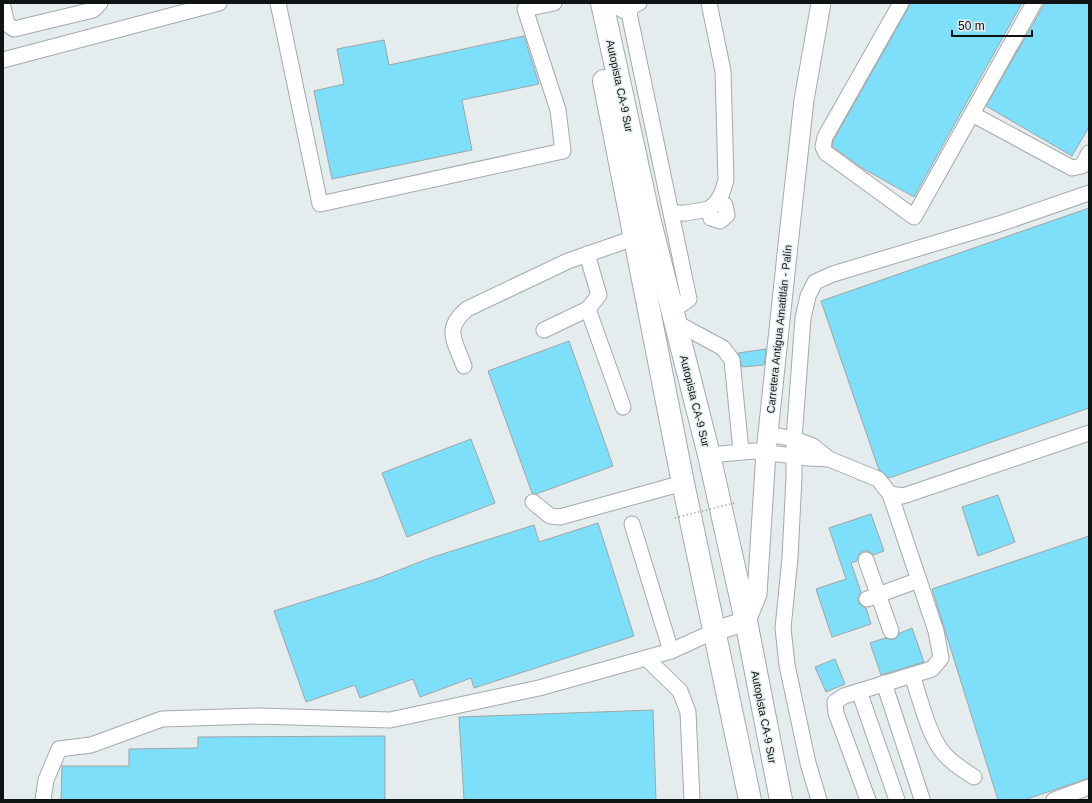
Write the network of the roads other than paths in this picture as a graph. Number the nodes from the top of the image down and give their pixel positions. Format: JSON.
{"nodes":[{"id":1,"x":100,"y":3,"type":"edge"},
{"id":2,"x":219,"y":3,"type":"edge"},
{"id":3,"x":278,"y":3,"type":"edge"},
{"id":4,"x":554,"y":3,"type":"edge"},
{"id":5,"x":588,"y":3,"type":"edge"},
{"id":6,"x":602,"y":3,"type":"edge"},
{"id":7,"x":610,"y":3,"type":"edge"},
{"id":8,"x":709,"y":3,"type":"edge"},
{"id":9,"x":821,"y":3,"type":"edge"},
{"id":10,"x":901,"y":3,"type":"edge"},
{"id":11,"x":1034,"y":3,"type":"edge"},
{"id":12,"x":3,"y":7,"type":"edge"},
{"id":13,"x":634,"y":8,"type":"edge"},
{"id":14,"x":3,"y":60,"type":"edge"},
{"id":15,"x":972,"y":114,"type":"junction"},
{"id":16,"x":1089,"y":153,"type":"edge"},
{"id":17,"x":1089,"y":192,"type":"edge"},
{"id":18,"x":716,"y":210,"type":"junction"},
{"id":19,"x":672,"y":213,"type":"junction"},
{"id":20,"x":676,"y":231,"type":"junction"},
{"id":21,"x":634,"y":238,"type":"junction"},
{"id":22,"x":587,"y":254,"type":"junction"},
{"id":23,"x":588,"y":309,"type":"junction"},
{"id":24,"x":674,"y":317,"type":"junction"},
{"id":25,"x":544,"y":330,"type":"dead end"},
{"id":26,"x":464,"y":366,"type":"dead end"},
{"id":27,"x":623,"y":407,"type":"dead end"},
{"id":28,"x":1089,"y":433,"type":"edge"},
{"id":29,"x":768,"y":434,"type":"junction"},
{"id":30,"x":794,"y":439,"type":"junction"},
{"id":31,"x":741,"y":451,"type":"junction"},
{"id":32,"x":766,"y":452,"type":"junction"},
{"id":33,"x":709,"y":455,"type":"junction"},
{"id":34,"x":793,"y":456,"type":"junction"},
{"id":35,"x":829,"y":459,"type":"junction"},
{"id":36,"x":683,"y":483,"type":"junction"},
{"id":37,"x":890,"y":494,"type":"junction"},
{"id":38,"x":533,"y":502,"type":"dead end"},
{"id":39,"x":632,"y":524,"type":"dead end"},
{"id":40,"x":866,"y":560,"type":"dead end"},
{"id":41,"x":919,"y":580,"type":"junction"},
{"id":42,"x":873,"y":597,"type":"junction"},
{"id":43,"x":746,"y":621,"type":"junction"},
{"id":44,"x":715,"y":631,"type":"junction"},
{"id":45,"x":891,"y":631,"type":"dead end"},
{"id":46,"x":671,"y":651,"type":"junction"},
{"id":47,"x":646,"y":659,"type":"junction"},
{"id":48,"x":912,"y":675,"type":"junction"},
{"id":49,"x":884,"y":683,"type":"junction"},
{"id":50,"x":859,"y":691,"type":"junction"},
{"id":51,"x":974,"y":777,"type":"dead end"},
{"id":52,"x":1089,"y":787,"type":"edge"},
{"id":53,"x":922,"y":799,"type":"edge"},
{"id":54,"x":43,"y":800,"type":"edge"},
{"id":55,"x":692,"y":800,"type":"edge"},
{"id":56,"x":750,"y":800,"type":"edge"},
{"id":57,"x":781,"y":800,"type":"edge"},
{"id":58,"x":819,"y":800,"type":"edge"},
{"id":59,"x":868,"y":800,"type":"edge"},
{"id":60,"x":896,"y":800,"type":"edge"},
{"id":61,"x":1054,"y":800,"type":"edge"}],
"edges":[{"from":1,"to":12,"type":"street"},
{"from":2,"to":14,"type":"street"},
{"from":3,"to":4,"type":"street"},
{"from":5,"to":21,"type":"highway","name":"Autopista CA-9 Sur"},
{"from":6,"to":24,"type":"highway","name":"Autopista CA-9 Sur"},
{"from":7,"to":13,"type":"street"},
{"from":8,"to":18,"type":"street"},
{"from":9,"to":29,"type":"main road","name":"Carretera Antigua Amatitlán - Palín"},
{"from":10,"to":15,"type":"street"},
{"from":11,"to":15,"type":"street"},
{"from":13,"to":19,"type":"street"},
{"from":15,"to":16,"type":"street"},
{"from":17,"to":30,"type":"street"},
{"from":18,"to":19,"type":"street"},
{"from":18,"to":20,"type":"street"},
{"from":19,"to":20,"type":"street"},
{"from":20,"to":24,"type":"street"},
{"from":21,"to":22,"type":"street"},
{"from":21,"to":36,"type":"highway","name":"Autopista CA-9 Sur"},
{"from":22,"to":23,"type":"street"},
{"from":22,"to":26,"type":"street"},
{"from":23,"to":25,"type":"street"},
{"from":23,"to":27,"type":"street"},
{"from":24,"to":31,"type":"street"},
{"from":24,"to":33,"type":"highway","name":"Autopista CA-9 Sur"},
{"from":28,"to":37,"type":"street"},
{"from":29,"to":30,"type":"street"},
{"from":29,"to":32,"type":"main road","name":"Carretera Antigua Amatitlán - Palín"},
{"from":30,"to":34,"type":"street"},
{"from":30,"to":35,"type":"street"},
{"from":31,"to":32,"type":"street"},
{"from":31,"to":33,"type":"street"},
{"from":32,"to":34,"type":"street"},
{"from":32,"to":43,"type":"main road","name":"Carretera Antigua Amatitlán - Palín"},
{"from":33,"to":43,"type":"highway","name":"Autopista CA-9 Sur"},
{"from":34,"to":35,"type":"street"},
{"from":34,"to":58,"type":"street"},
{"from":35,"to":37,"type":"street"},
{"from":36,"to":38,"type":"street"},
{"from":36,"to":44,"type":"highway","name":"Autopista CA-9 Sur"},
{"from":37,"to":41,"type":"street"},
{"from":39,"to":46,"type":"street"},
{"from":40,"to":42,"type":"street"},
{"from":41,"to":42,"type":"street"},
{"from":41,"to":48,"type":"street"},
{"from":42,"to":45,"type":"street"},
{"from":43,"to":44,"type":"main road"},
{"from":43,"to":57,"type":"highway","name":"Autopista CA-9 Sur"},
{"from":44,"to":46,"type":"street"},
{"from":44,"to":56,"type":"highway","name":"Autopista CA-9 Sur"},
{"from":46,"to":47,"type":"street"},
{"from":47,"to":54,"type":"street"},
{"from":47,"to":55,"type":"street"},
{"from":48,"to":49,"type":"street"},
{"from":48,"to":51,"type":"street"},
{"from":49,"to":50,"type":"street"},
{"from":49,"to":53,"type":"street"},
{"from":50,"to":59,"type":"street"},
{"from":50,"to":60,"type":"street"},
{"from":52,"to":61,"type":"street"}]}
